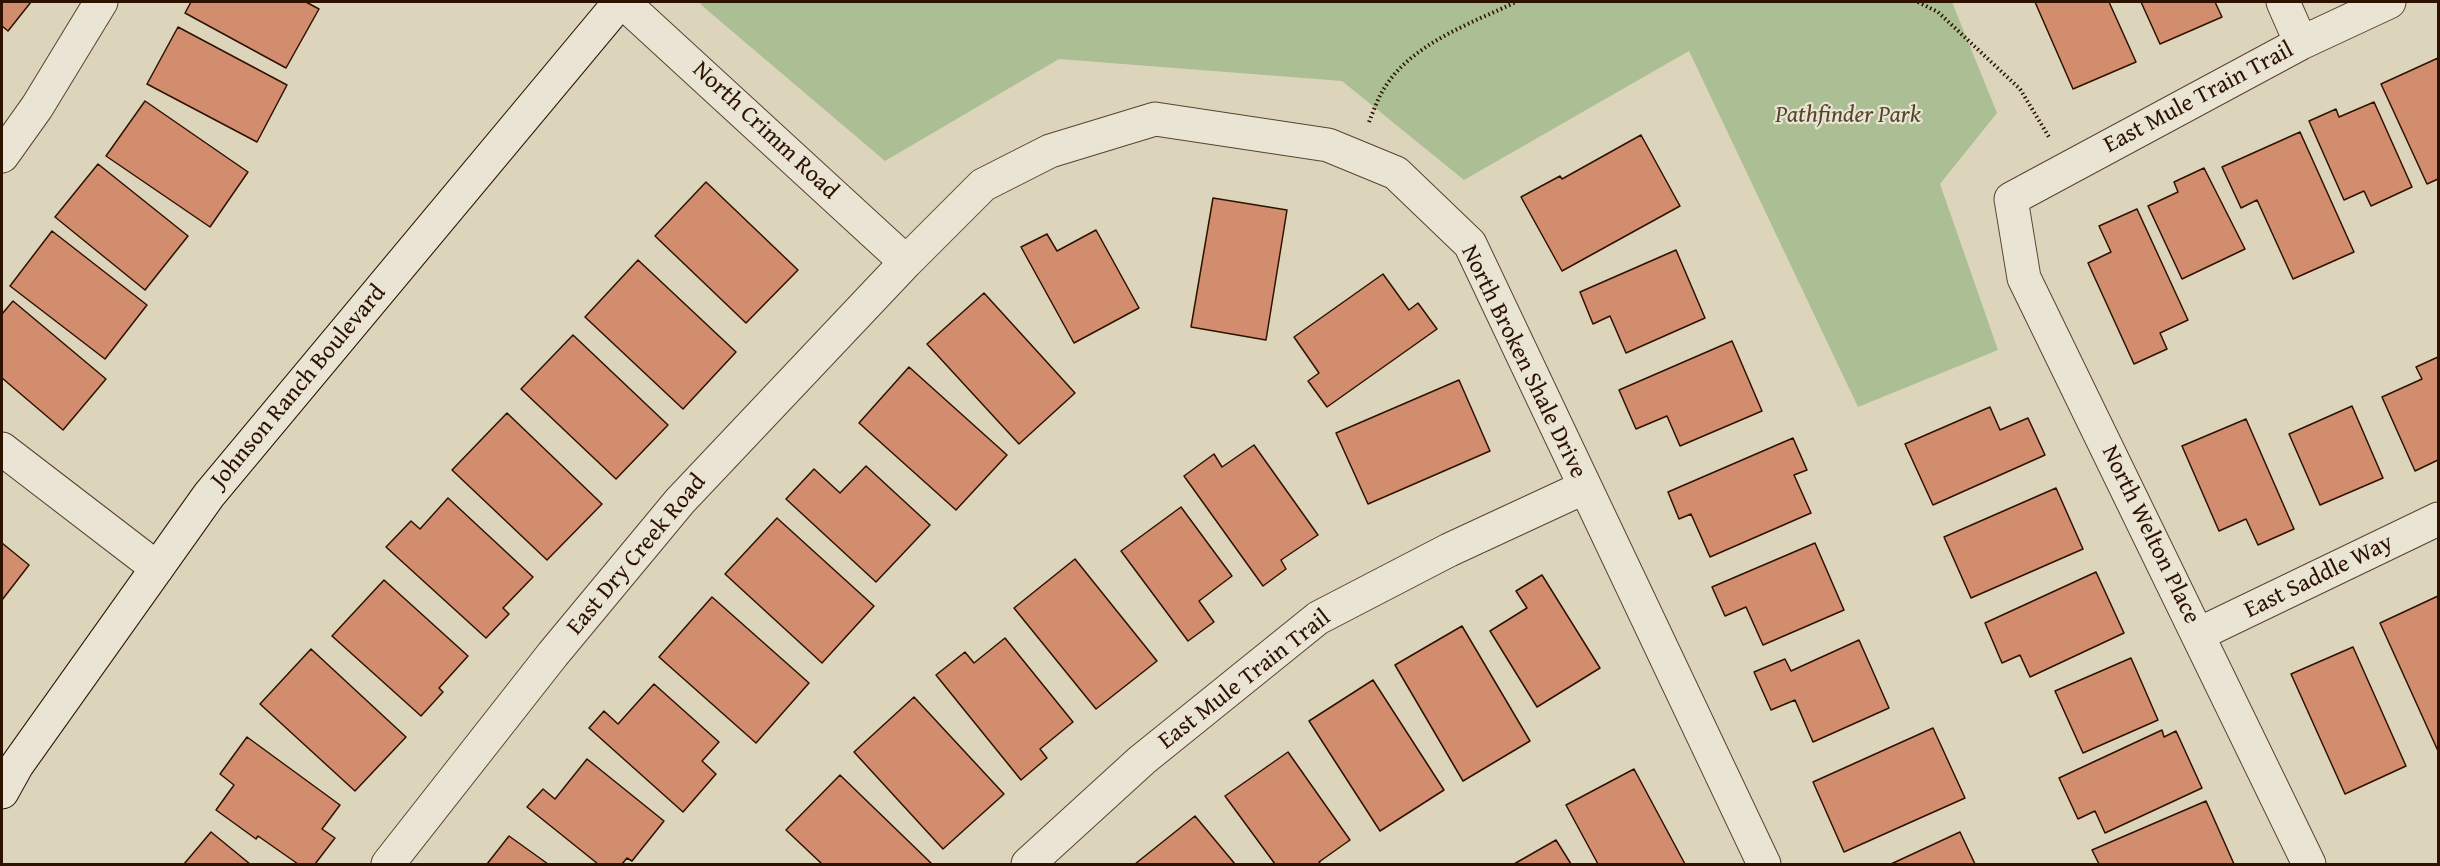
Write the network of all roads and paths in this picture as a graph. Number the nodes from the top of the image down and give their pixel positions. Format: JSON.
{"nodes":[{"id":1,"x":101,"y":2,"type":"edge"},
{"id":2,"x":622,"y":2,"type":"edge"},
{"id":3,"x":1516,"y":2,"type":"edge"},
{"id":4,"x":1918,"y":2,"type":"edge"},
{"id":5,"x":2283,"y":2,"type":"edge"},
{"id":6,"x":2389,"y":2,"type":"edge"},
{"id":7,"x":2301,"y":43,"type":"junction"},
{"id":8,"x":2,"y":156,"type":"edge"},
{"id":9,"x":1357,"y":157,"type":"junction"},
{"id":10,"x":2064,"y":170,"type":"junction"},
{"id":11,"x":2010,"y":199,"type":"joint"},
{"id":12,"x":906,"y":262,"type":"junction"},
{"id":13,"x":2,"y":448,"type":"edge"},
{"id":14,"x":1585,"y":487,"type":"junction"},
{"id":15,"x":2439,"y":519,"type":"edge"},
{"id":16,"x":157,"y":568,"type":"junction"},
{"id":17,"x":2199,"y":634,"type":"junction"},
{"id":18,"x":2,"y":792,"type":"edge"},
{"id":19,"x":388,"y":864,"type":"edge"},
{"id":20,"x":1028,"y":864,"type":"edge"},
{"id":21,"x":1764,"y":864,"type":"edge"},
{"id":22,"x":2309,"y":864,"type":"edge"}],
"edges":[{"from":1,"to":8,"type":"street"},
{"from":2,"to":12,"type":"street","name":"North Crimm Road"},
{"from":2,"to":16,"type":"street","name":"Johnson Ranch Boulevard"},
{"from":3,"to":9,"type":"path"},
{"from":4,"to":10,"type":"path"},
{"from":5,"to":7,"type":"street"},
{"from":6,"to":7,"type":"street","name":"East Mule Train Trail"},
{"from":7,"to":10,"type":"street","name":"East Mule Train Trail"},
{"from":9,"to":12,"type":"street","name":"North Broken Shale Drive"},
{"from":9,"to":14,"type":"street","name":"North Broken Shale Drive"},
{"from":10,"to":11,"type":"street","name":"East Mule Train Trail"},
{"from":11,"to":17,"type":"street","name":"North Welton Place"},
{"from":12,"to":19,"type":"street","name":"East Dry Creek Road"},
{"from":13,"to":16,"type":"street"},
{"from":14,"to":20,"type":"street","name":"East Mule Train Trail"},
{"from":14,"to":21,"type":"street","name":"North Broken Shale Drive"},
{"from":15,"to":17,"type":"street","name":"East Saddle Way"},
{"from":16,"to":18,"type":"street","name":"Johnson Ranch Boulevard"},
{"from":17,"to":22,"type":"street","name":"North Welton Place"}]}
